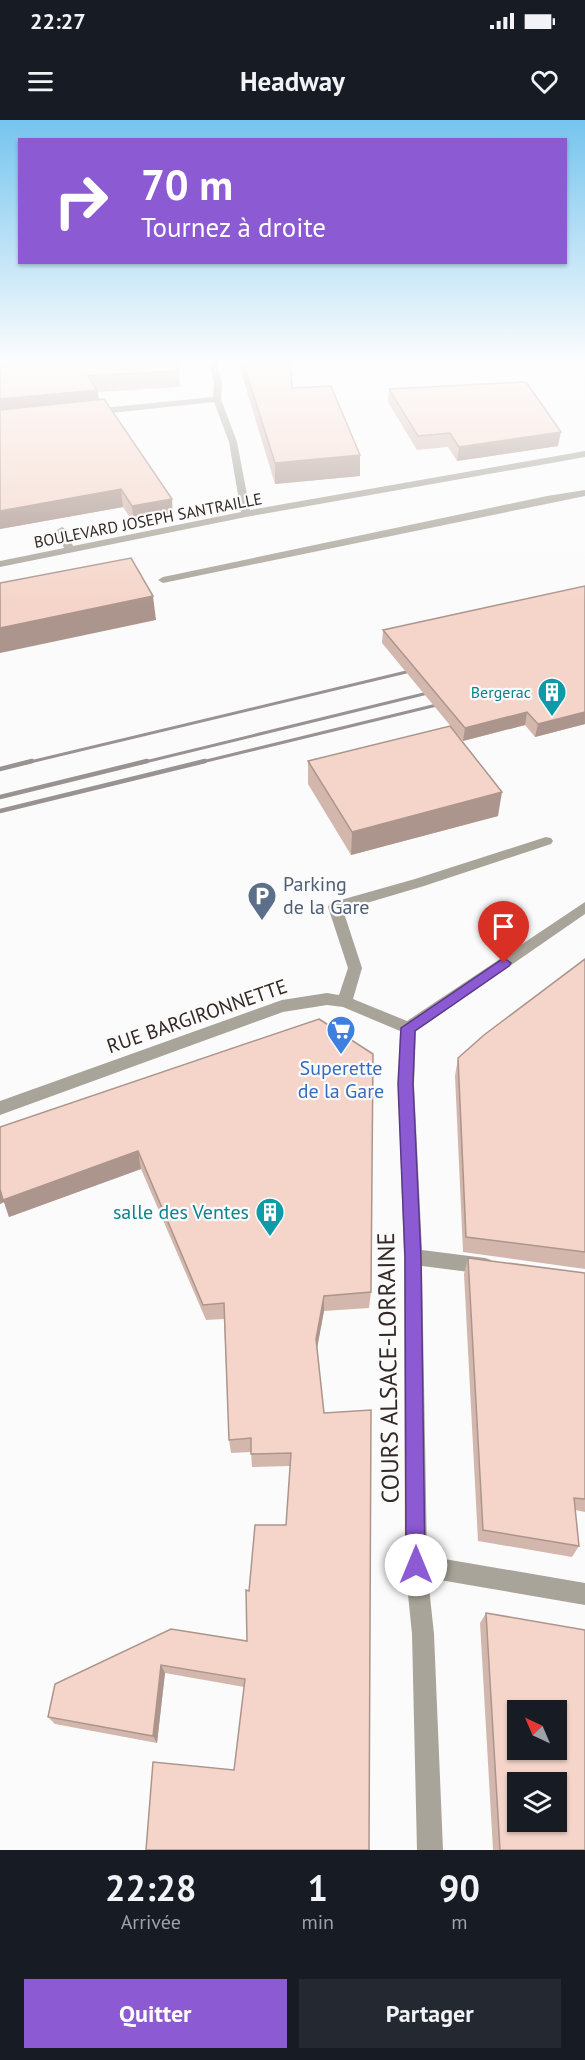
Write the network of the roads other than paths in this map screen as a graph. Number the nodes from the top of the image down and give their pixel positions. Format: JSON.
{"nodes":[{"id":1,"x":233,"y":443,"type":"edge"},
{"id":2,"x":585,"y":454,"type":"edge"},
{"id":3,"x":585,"y":493,"type":"edge"},
{"id":4,"x":246,"y":514,"type":"junction"},
{"id":5,"x":62,"y":530,"type":"dead end"},
{"id":6,"x":70,"y":551,"type":"junction"},
{"id":7,"x":0,"y":564,"type":"edge"},
{"id":8,"x":163,"y":580,"type":"dead end"},
{"id":9,"x":546,"y":841,"type":"dead end"},
{"id":10,"x":585,"y":907,"type":"edge"},
{"id":11,"x":345,"y":1002,"type":"junction"},
{"id":12,"x":408,"y":1028,"type":"junction"},
{"id":13,"x":0,"y":1108,"type":"edge"},
{"id":14,"x":413,"y":1257,"type":"junction"},
{"id":15,"x":505,"y":1268,"type":"edge"},
{"id":16,"x":416,"y":1565,"type":"junction"},
{"id":17,"x":585,"y":1594,"type":"edge"},
{"id":18,"x":430,"y":1850,"type":"edge"}],
"edges":[{"from":1,"to":4,"type":"street"},
{"from":2,"to":4,"type":"street","name":"BOULEVARD JOSEPH SANTRAILLE"},
{"from":3,"to":8,"type":"street"},
{"from":4,"to":6,"type":"street","name":"BOULEVARD JOSEPH SANTRAILLE"},
{"from":5,"to":6,"type":"street"},
{"from":6,"to":7,"type":"street","name":"BOULEVARD JOSEPH SANTRAILLE"},
{"from":9,"to":11,"type":"street"},
{"from":10,"to":12,"type":"street"},
{"from":11,"to":12,"type":"street","name":"RUE BARGIRONNETTE"},
{"from":11,"to":13,"type":"street","name":"RUE BARGIRONNETTE"},
{"from":12,"to":14,"type":"street","name":"COURS ALSACE-LORRAINE"},
{"from":14,"to":15,"type":"street"},
{"from":14,"to":16,"type":"street","name":"COURS ALSACE-LORRAINE"},
{"from":16,"to":17,"type":"street"},
{"from":16,"to":18,"type":"street","name":"COURS ALSACE-LORRAINE"}]}
